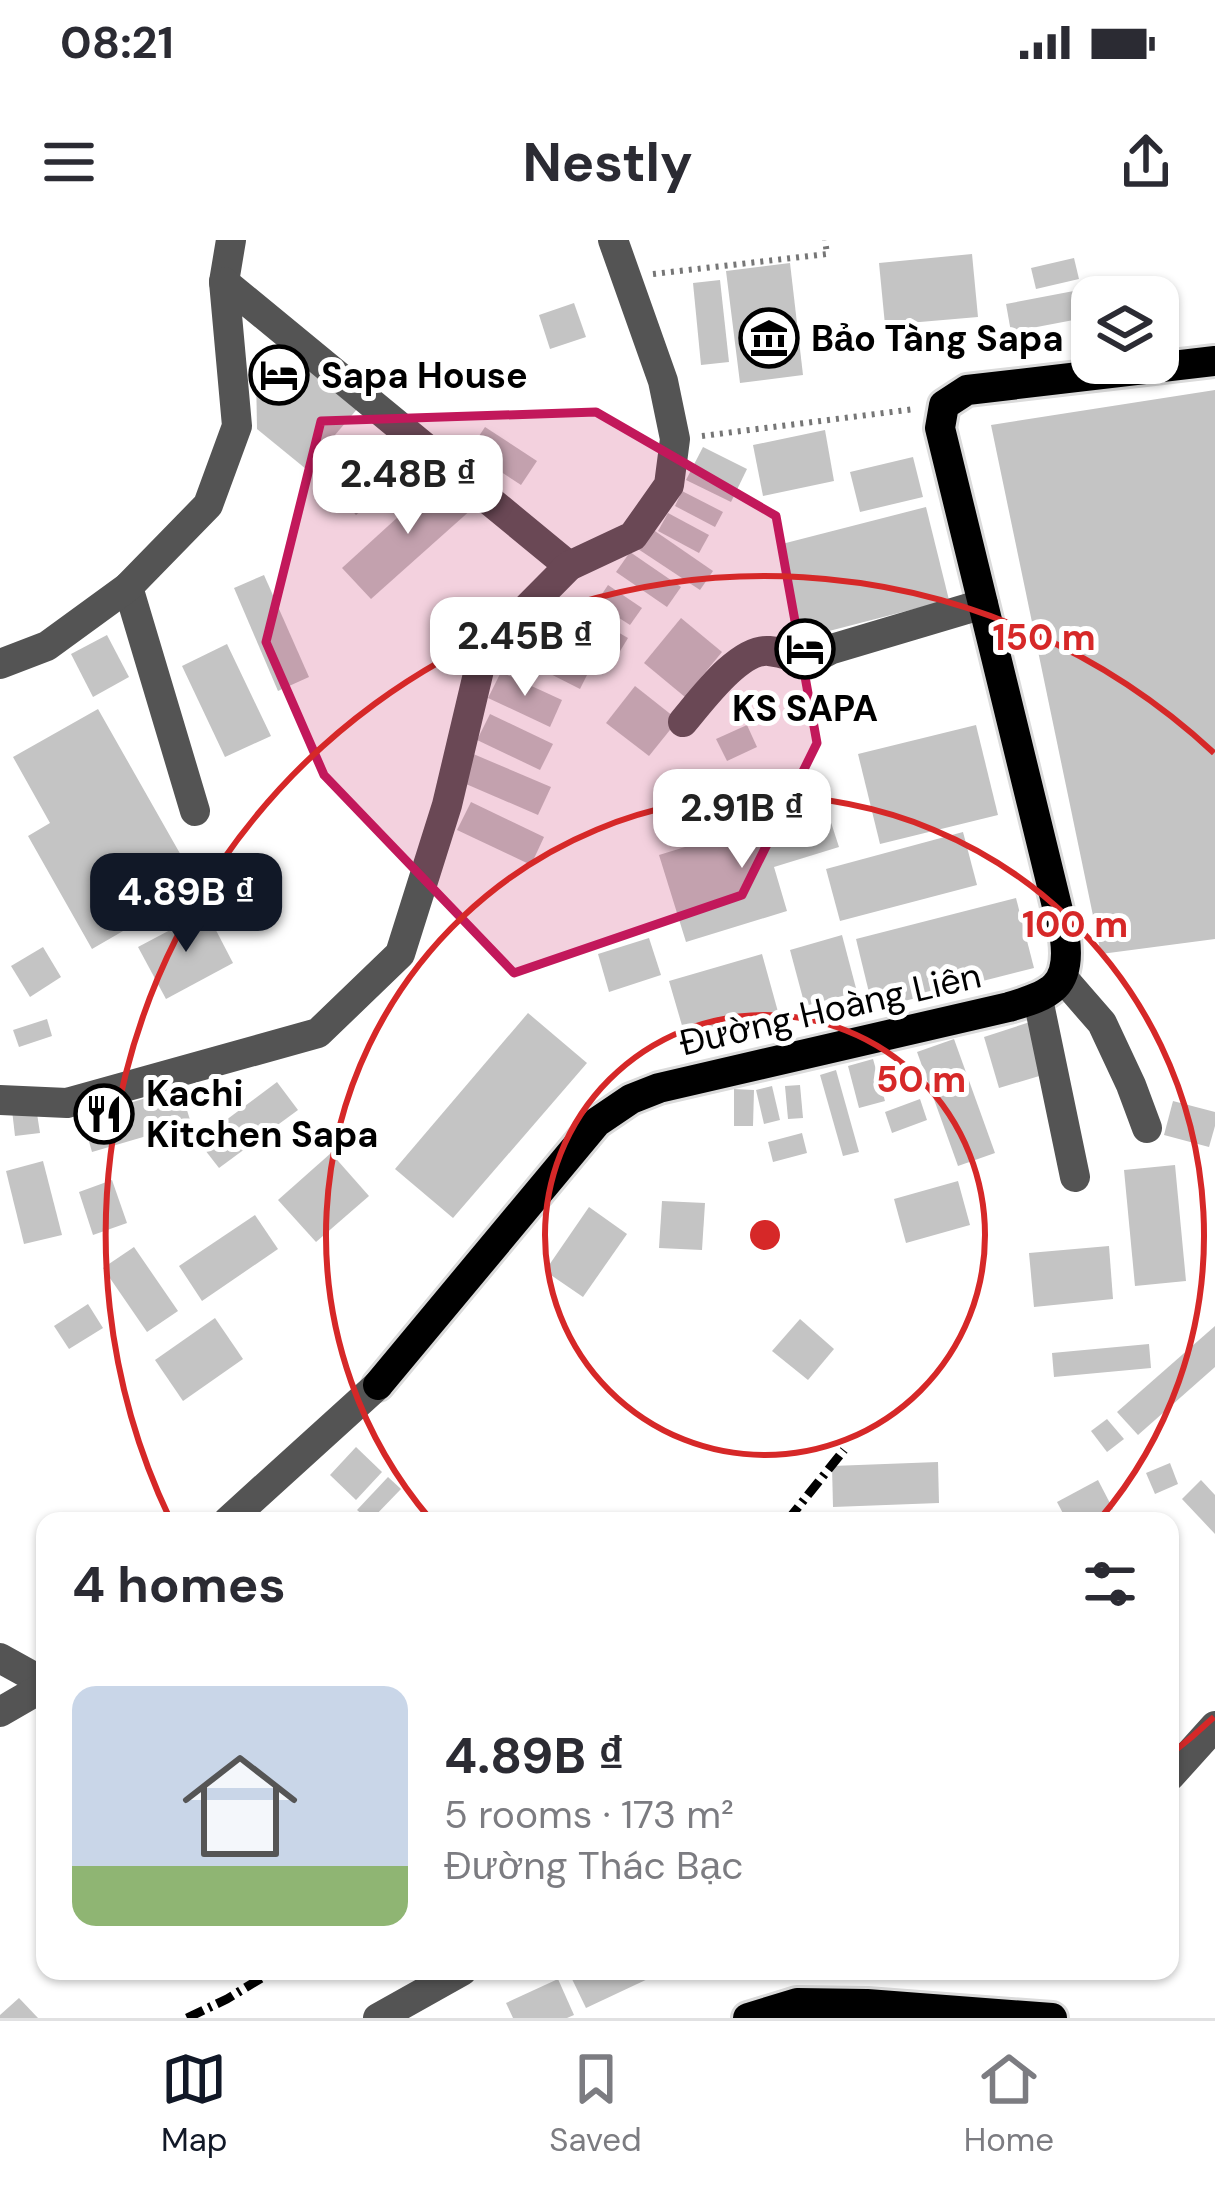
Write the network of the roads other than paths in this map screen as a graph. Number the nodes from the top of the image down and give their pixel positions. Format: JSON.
{"nodes":[{"id":1,"x":613,"y":240,"type":"edge"},
{"id":2,"x":220,"y":241,"type":"edge"},
{"id":3,"x":224,"y":282,"type":"junction"},
{"id":4,"x":1215,"y":361,"type":"edge"},
{"id":5,"x":569,"y":566,"type":"junction"},
{"id":6,"x":128,"y":587,"type":"junction"},
{"id":7,"x":983,"y":604,"type":"junction"},
{"id":8,"x":0,"y":664,"type":"edge"},
{"id":9,"x":682,"y":722,"type":"dead end"},
{"id":10,"x":195,"y":811,"type":"dead end"},
{"id":11,"x":1062,"y":977,"type":"junction"},
{"id":12,"x":1038,"y":999,"type":"junction"},
{"id":13,"x":0,"y":1100,"type":"edge"},
{"id":14,"x":1147,"y":1128,"type":"dead end"},
{"id":15,"x":1075,"y":1177,"type":"dead end"},
{"id":16,"x":378,"y":1385,"type":"joint"},
{"id":17,"x":238,"y":1512,"type":"edge"},
{"id":18,"x":0,"y":1658,"type":"edge"},
{"id":19,"x":36,"y":1679,"type":"edge"},
{"id":20,"x":36,"y":1690,"type":"edge"},
{"id":21,"x":0,"y":1712,"type":"edge"},
{"id":22,"x":1215,"y":1726,"type":"edge"},
{"id":23,"x":1179,"y":1766,"type":"edge"},
{"id":24,"x":447,"y":1980,"type":"edge"},
{"id":25,"x":378,"y":2018,"type":"edge"},
{"id":26,"x":748,"y":2018,"type":"edge"},
{"id":27,"x":1052,"y":2018,"type":"edge"}],
"edges":[{"from":1,"to":5,"type":"street"},
{"from":2,"to":3,"type":"street"},
{"from":3,"to":5,"type":"street"},
{"from":3,"to":6,"type":"street"},
{"from":4,"to":7,"type":"main road"},
{"from":5,"to":13,"type":"street"},
{"from":6,"to":8,"type":"street"},
{"from":6,"to":10,"type":"street"},
{"from":7,"to":9,"type":"street"},
{"from":7,"to":11,"type":"main road"},
{"from":11,"to":12,"type":"main road","name":"Đường Hoàng Liên"},
{"from":11,"to":14,"type":"street"},
{"from":12,"to":15,"type":"street"},
{"from":12,"to":16,"type":"main road","name":"Đường Hoàng Liên"},
{"from":16,"to":17,"type":"street"},
{"from":18,"to":19,"type":"street"},
{"from":20,"to":21,"type":"street"},
{"from":22,"to":23,"type":"street"},
{"from":24,"to":25,"type":"street"},
{"from":26,"to":27,"type":"main road"}]}
